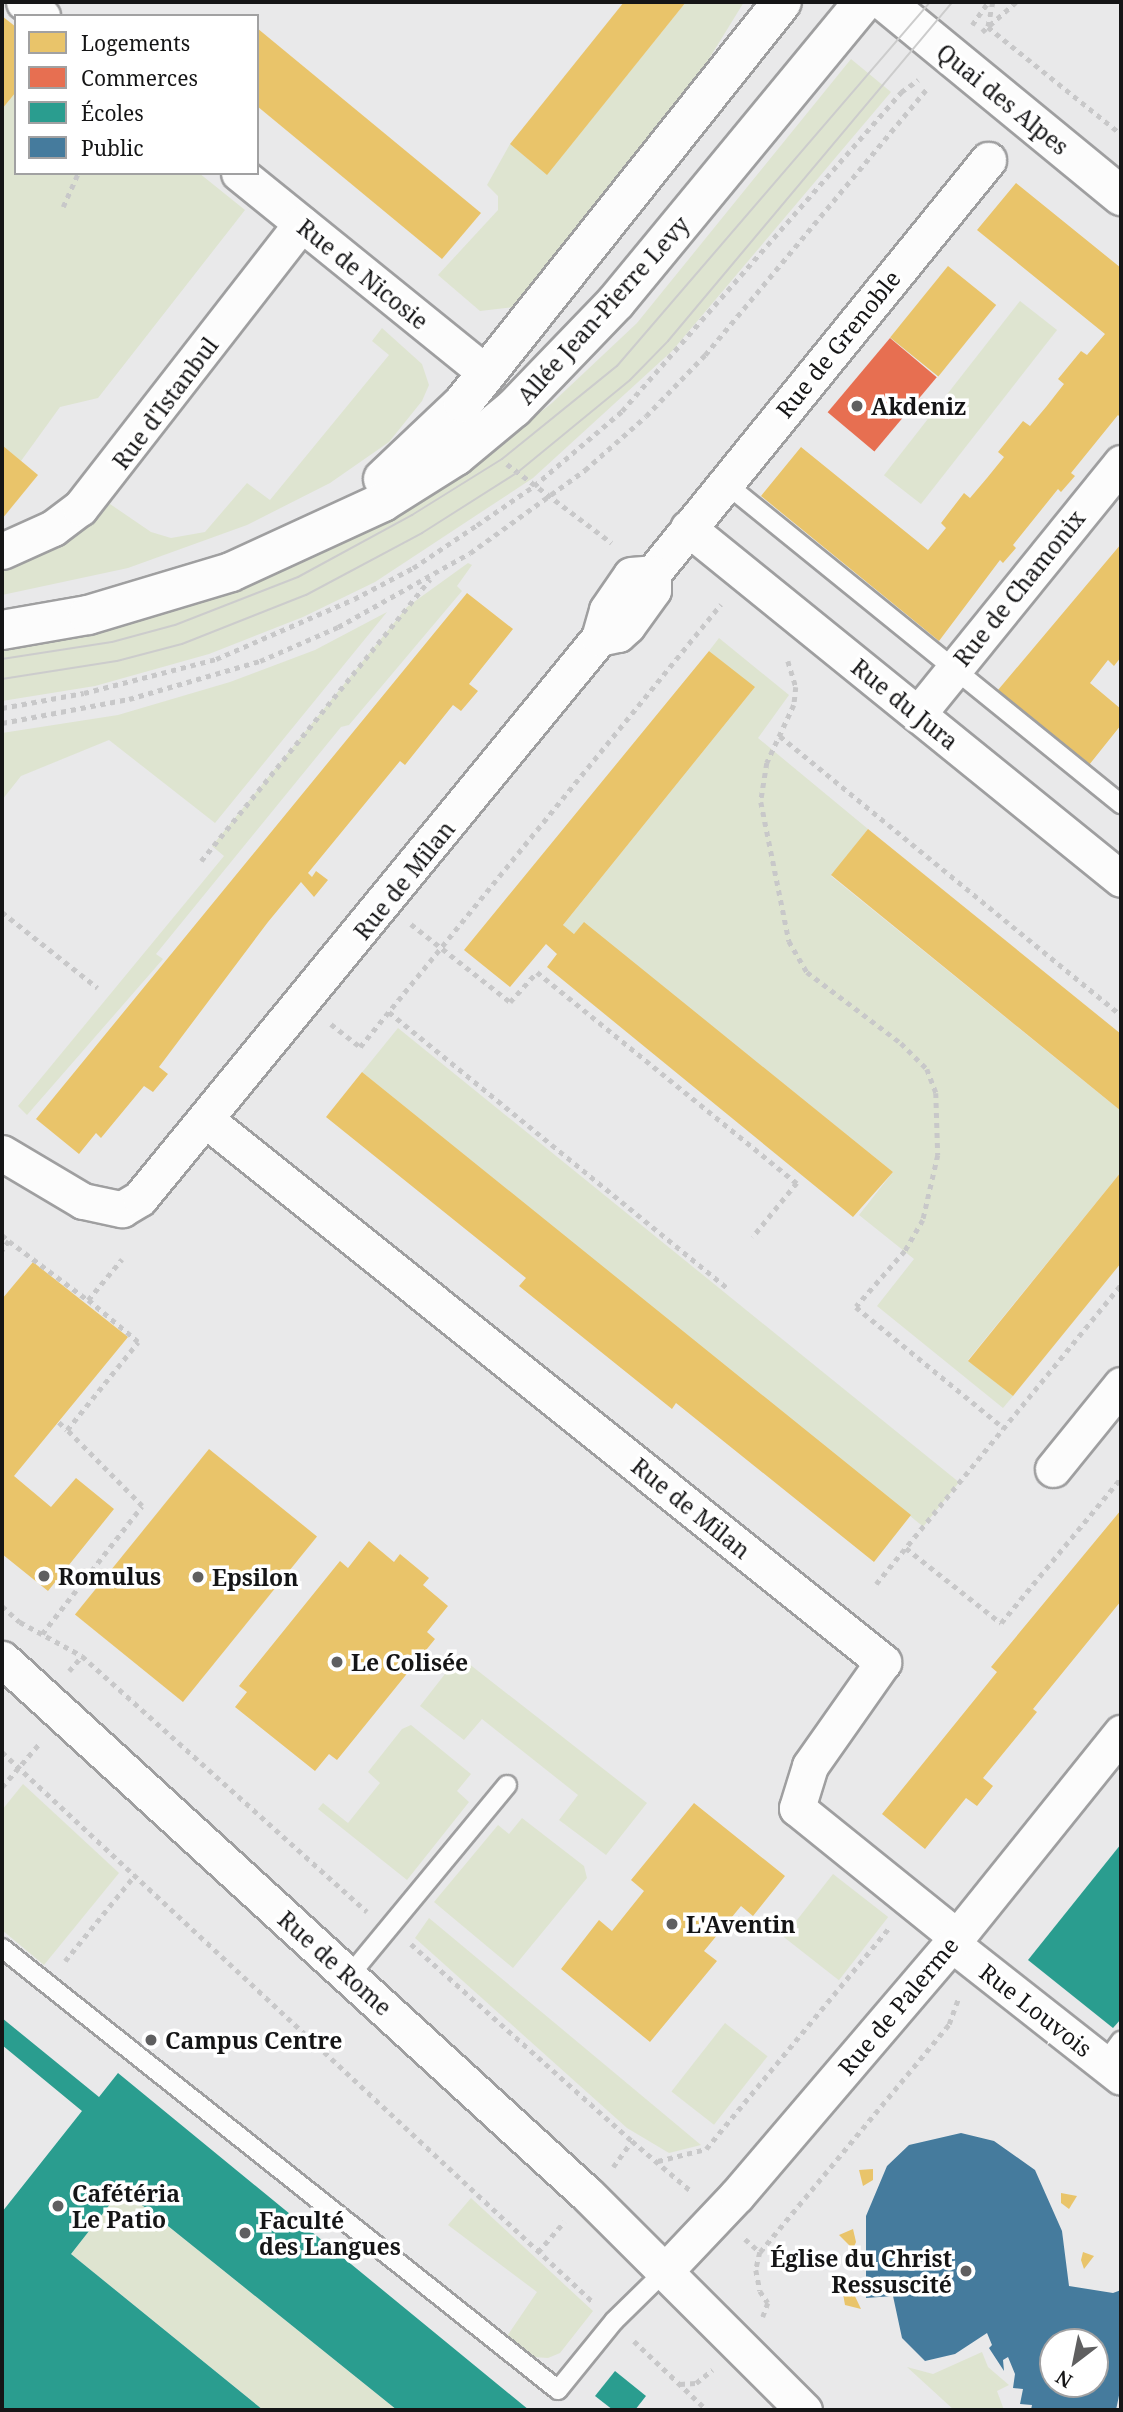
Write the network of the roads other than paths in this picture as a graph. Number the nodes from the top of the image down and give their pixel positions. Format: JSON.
{"nodes":[{"id":1,"x":24,"y":2,"type":"edge"},
{"id":2,"x":782,"y":2,"type":"edge"},
{"id":3,"x":863,"y":2,"type":"edge"},
{"id":4,"x":885,"y":2,"type":"edge"},
{"id":5,"x":39,"y":14,"type":"edge"},
{"id":6,"x":988,"y":160,"type":"dead end"},
{"id":7,"x":241,"y":175,"type":"edge"},
{"id":8,"x":1121,"y":196,"type":"edge"},
{"id":9,"x":302,"y":224,"type":"junction"},
{"id":10,"x":487,"y":374,"type":"junction"},
{"id":11,"x":1121,"y":463,"type":"edge"},
{"id":12,"x":725,"y":483,"type":"junction"},
{"id":13,"x":688,"y":528,"type":"junction"},
{"id":14,"x":285,"y":549,"type":"junction"},
{"id":15,"x":2,"y":551,"type":"edge"},
{"id":16,"x":2,"y":630,"type":"edge"},
{"id":17,"x":954,"y":668,"type":"junction"},
{"id":18,"x":918,"y":714,"type":"junction"},
{"id":19,"x":1118,"y":794,"type":"edge"},
{"id":20,"x":1121,"y":879,"type":"edge"},
{"id":21,"x":205,"y":1119,"type":"junction"},
{"id":22,"x":2,"y":1153,"type":"edge"},
{"id":23,"x":1121,"y":1385,"type":"edge"},
{"id":24,"x":1053,"y":1469,"type":"dead end"},
{"id":25,"x":2,"y":1659,"type":"edge"},
{"id":26,"x":1121,"y":1733,"type":"edge"},
{"id":27,"x":507,"y":1785,"type":"dead end"},
{"id":28,"x":954,"y":1940,"type":"junction"},
{"id":29,"x":2,"y":1948,"type":"edge"},
{"id":30,"x":349,"y":1976,"type":"junction"},
{"id":31,"x":1116,"y":2061,"type":"edge"},
{"id":32,"x":666,"y":2270,"type":"junction"},
{"id":33,"x":804,"y":2410,"type":"edge"}],
"edges":[{"from":1,"to":5,"type":"street"},
{"from":2,"to":10,"type":"street","name":"Allée Jean-Pierre Levy"},
{"from":3,"to":14,"type":"street","name":"Allée Jean-Pierre Levy"},
{"from":4,"to":8,"type":"street","name":"Quai des Alpes"},
{"from":6,"to":12,"type":"street","name":"Rue de Grenoble"},
{"from":7,"to":9,"type":"street","name":"Rue de Nicosie"},
{"from":9,"to":10,"type":"street","name":"Rue de Nicosie"},
{"from":9,"to":15,"type":"street","name":"Rue d'Istanbul"},
{"from":10,"to":14,"type":"street","name":"Allée Jean-Pierre Levy"},
{"from":11,"to":17,"type":"street","name":"Rue de Chamonix"},
{"from":12,"to":13,"type":"street","name":"Rue de Grenoble"},
{"from":12,"to":17,"type":"lane"},
{"from":13,"to":18,"type":"street","name":"Rue du Jura"},
{"from":13,"to":21,"type":"street","name":"Rue de Milan"},
{"from":14,"to":16,"type":"street","name":"Allée Jean-Pierre Levy"},
{"from":17,"to":18,"type":"street","name":"Rue de Chamonix"},
{"from":17,"to":19,"type":"lane"},
{"from":18,"to":20,"type":"street","name":"Rue du Jura"},
{"from":21,"to":22,"type":"street","name":"Rue de Milan"},
{"from":21,"to":28,"type":"street","name":"Rue de Milan"},
{"from":23,"to":24,"type":"street"},
{"from":25,"to":30,"type":"street","name":"Rue de Rome"},
{"from":26,"to":28,"type":"street","name":"Rue de Palerme"},
{"from":27,"to":30,"type":"lane"},
{"from":28,"to":31,"type":"street","name":"Rue Louvois"},
{"from":28,"to":32,"type":"street","name":"Rue de Palerme"},
{"from":29,"to":32,"type":"lane"},
{"from":30,"to":32,"type":"street","name":"Rue de Rome"},
{"from":32,"to":33,"type":"street","name":"Rue de Rome"}]}
